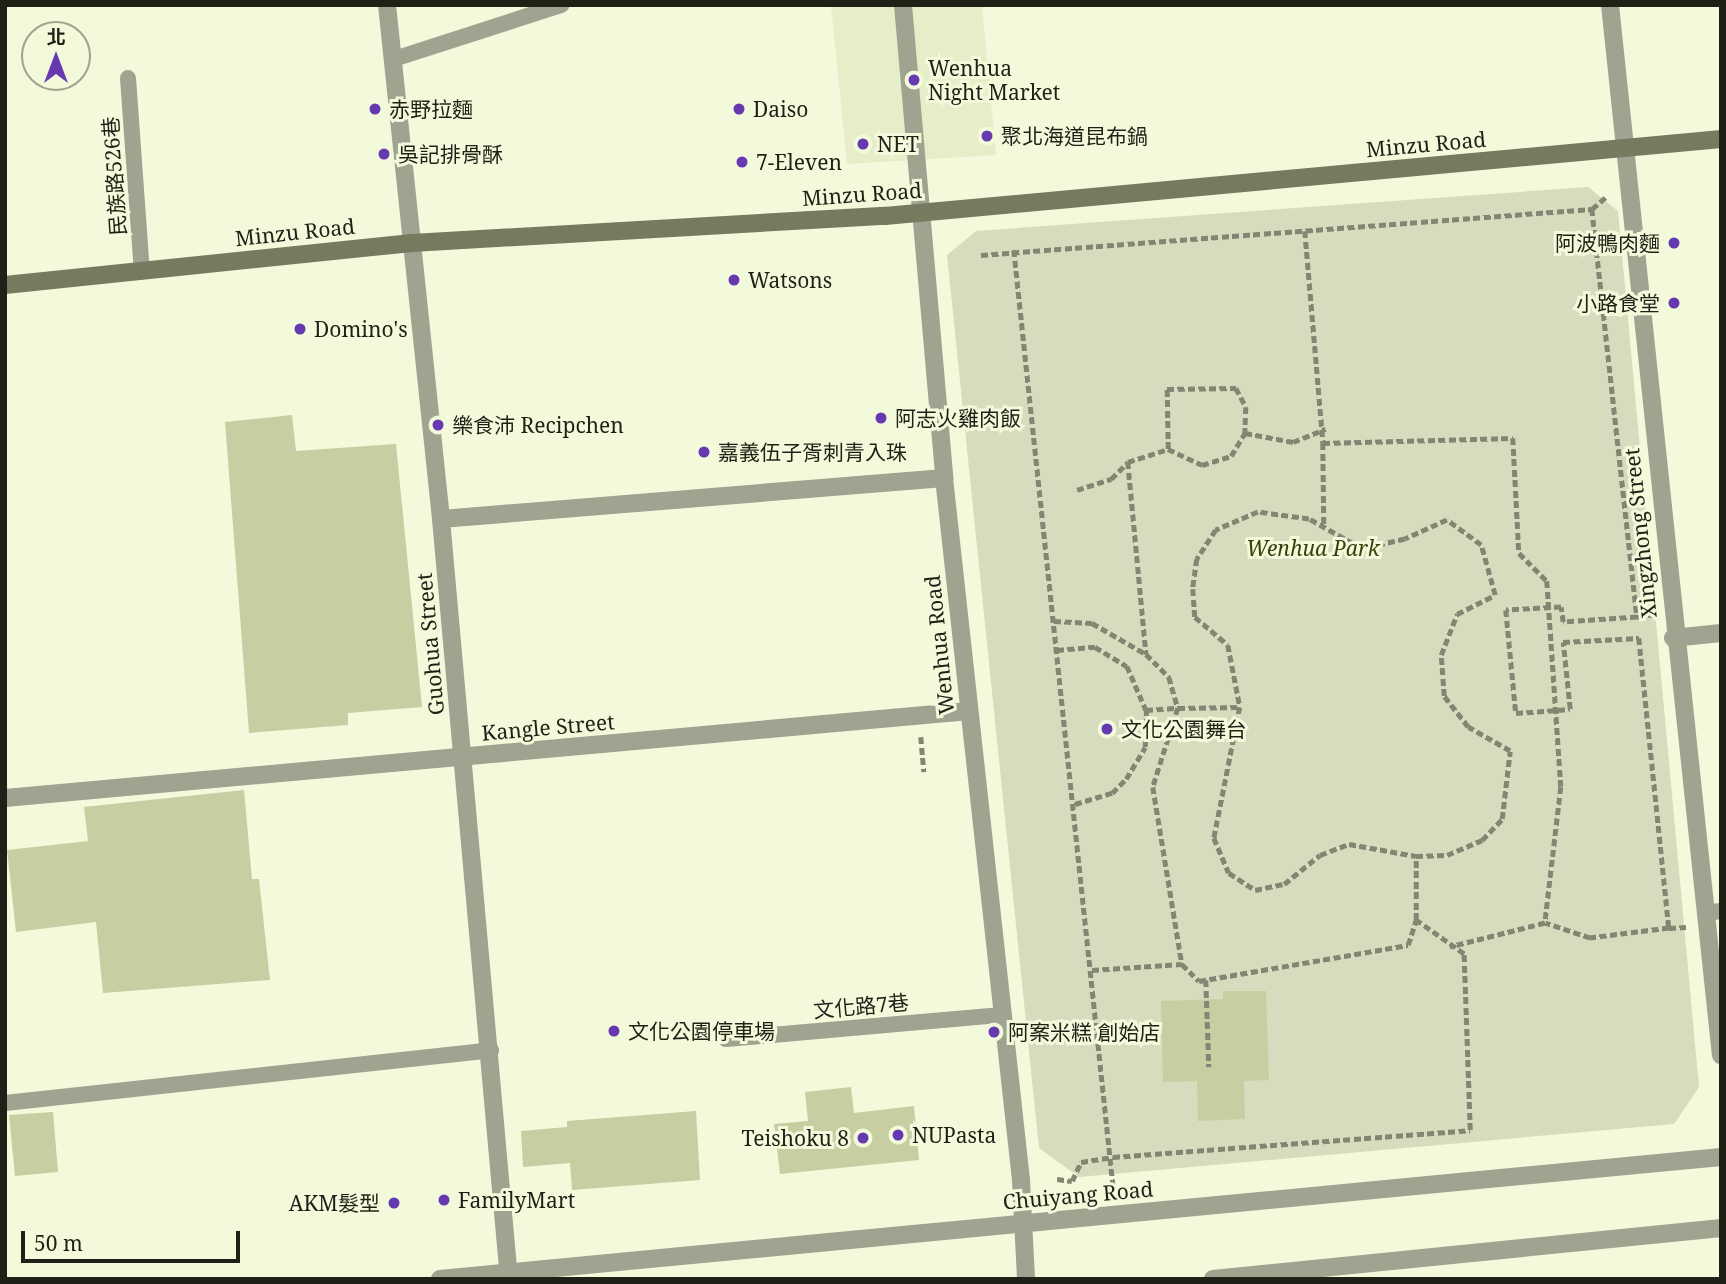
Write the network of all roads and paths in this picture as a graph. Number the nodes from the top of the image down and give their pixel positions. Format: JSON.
{"nodes":[{"id":1,"x":387,"y":5,"type":"edge"},
{"id":2,"x":561,"y":5,"type":"edge"},
{"id":3,"x":903,"y":5,"type":"edge"},
{"id":4,"x":1610,"y":5,"type":"edge"},
{"id":5,"x":394,"y":59,"type":"junction"},
{"id":6,"x":128,"y":78,"type":"dead end"},
{"id":7,"x":1721,"y":139,"type":"edge"},
{"id":8,"x":1624,"y":149,"type":"junction"},
{"id":9,"x":1606,"y":197,"type":"dead end"},
{"id":10,"x":1592,"y":209,"type":"junction"},
{"id":11,"x":925,"y":212,"type":"junction"},
{"id":12,"x":1305,"y":231,"type":"junction"},
{"id":13,"x":412,"y":243,"type":"junction"},
{"id":14,"x":1014,"y":250,"type":"junction"},
{"id":15,"x":981,"y":255,"type":"dead end"},
{"id":16,"x":142,"y":271,"type":"junction"},
{"id":17,"x":5,"y":285,"type":"edge"},
{"id":18,"x":1325,"y":429,"type":"junction"},
{"id":19,"x":1244,"y":433,"type":"junction"},
{"id":20,"x":1324,"y":443,"type":"junction"},
{"id":21,"x":1168,"y":449,"type":"junction"},
{"id":22,"x":1128,"y":461,"type":"junction"},
{"id":23,"x":944,"y":478,"type":"junction"},
{"id":24,"x":1077,"y":490,"type":"dead end"},
{"id":25,"x":441,"y":519,"type":"junction"},
{"id":26,"x":1324,"y":526,"type":"junction"},
{"id":27,"x":1549,"y":608,"type":"junction"},
{"id":28,"x":1054,"y":621,"type":"junction"},
{"id":29,"x":1721,"y":633,"type":"edge"},
{"id":30,"x":1673,"y":638,"type":"junction"},
{"id":31,"x":1058,"y":650,"type":"junction"},
{"id":32,"x":1146,"y":654,"type":"junction"},
{"id":33,"x":1240,"y":706,"type":"junction"},
{"id":34,"x":1178,"y":708,"type":"junction"},
{"id":35,"x":1556,"y":709,"type":"junction"},
{"id":36,"x":1146,"y":710,"type":"junction"},
{"id":37,"x":969,"y":711,"type":"junction"},
{"id":38,"x":919,"y":715,"type":"junction"},
{"id":39,"x":463,"y":757,"type":"junction"},
{"id":40,"x":924,"y":772,"type":"dead end"},
{"id":41,"x":5,"y":799,"type":"edge"},
{"id":42,"x":1074,"y":804,"type":"junction"},
{"id":43,"x":1416,"y":856,"type":"junction"},
{"id":44,"x":1713,"y":912,"type":"edge"},
{"id":45,"x":1416,"y":919,"type":"junction"},
{"id":46,"x":1545,"y":923,"type":"junction"},
{"id":47,"x":1450,"y":947,"type":"junction"},
{"id":48,"x":1182,"y":964,"type":"junction"},
{"id":49,"x":1093,"y":970,"type":"junction"},
{"id":50,"x":1206,"y":980,"type":"junction"},
{"id":51,"x":999,"y":1015,"type":"junction"},
{"id":52,"x":726,"y":1039,"type":"dead end"},
{"id":53,"x":491,"y":1050,"type":"junction"},
{"id":54,"x":1721,"y":1055,"type":"edge"},
{"id":55,"x":1209,"y":1067,"type":"dead end"},
{"id":56,"x":5,"y":1103,"type":"edge"},
{"id":57,"x":1113,"y":1157,"type":"junction"},
{"id":58,"x":1721,"y":1157,"type":"edge"},
{"id":59,"x":1058,"y":1179,"type":"dead end"},
{"id":60,"x":1114,"y":1215,"type":"junction"},
{"id":61,"x":1021,"y":1224,"type":"junction"},
{"id":62,"x":1721,"y":1228,"type":"edge"},
{"id":63,"x":509,"y":1276,"type":"edge"},
{"id":64,"x":440,"y":1279,"type":"edge"},
{"id":65,"x":1026,"y":1279,"type":"edge"},
{"id":66,"x":1213,"y":1279,"type":"edge"}],
"edges":[{"from":1,"to":5,"type":"street","name":"Guohua Street"},
{"from":2,"to":5,"type":"lane"},
{"from":3,"to":11,"type":"street","name":"Wenhua Road"},
{"from":4,"to":8,"type":"street","name":"Xingzhong Street"},
{"from":5,"to":13,"type":"street","name":"Guohua Street"},
{"from":6,"to":16,"type":"lane","name":"民族路526巷"},
{"from":7,"to":8,"type":"main road","name":"Minzu Road"},
{"from":8,"to":11,"type":"main road","name":"Minzu Road"},
{"from":8,"to":30,"type":"street","name":"Xingzhong Street"},
{"from":9,"to":10,"type":"path"},
{"from":10,"to":12,"type":"path"},
{"from":10,"to":27,"type":"path"},
{"from":11,"to":13,"type":"main road","name":"Minzu Road"},
{"from":11,"to":23,"type":"street","name":"Wenhua Road"},
{"from":12,"to":14,"type":"path"},
{"from":12,"to":18,"type":"path"},
{"from":13,"to":16,"type":"main road","name":"Minzu Road"},
{"from":13,"to":25,"type":"street","name":"Guohua Street"},
{"from":14,"to":15,"type":"path"},
{"from":14,"to":28,"type":"path"},
{"from":16,"to":17,"type":"main road","name":"Minzu Road"},
{"from":18,"to":19,"type":"path"},
{"from":18,"to":20,"type":"path"},
{"from":19,"to":21,"type":"path"},
{"from":19,"to":21,"type":"path"},
{"from":20,"to":26,"type":"path"},
{"from":20,"to":27,"type":"path"},
{"from":21,"to":22,"type":"path"},
{"from":22,"to":24,"type":"path"},
{"from":22,"to":32,"type":"path"},
{"from":23,"to":25,"type":"street"},
{"from":23,"to":37,"type":"street","name":"Wenhua Road"},
{"from":25,"to":39,"type":"street","name":"Guohua Street"},
{"from":26,"to":33,"type":"path"},
{"from":26,"to":43,"type":"path"},
{"from":27,"to":35,"type":"path"},
{"from":27,"to":35,"type":"path"},
{"from":28,"to":31,"type":"path"},
{"from":28,"to":32,"type":"path"},
{"from":29,"to":30,"type":"street"},
{"from":30,"to":44,"type":"street","name":"Xingzhong Street"},
{"from":31,"to":36,"type":"path"},
{"from":31,"to":42,"type":"path"},
{"from":32,"to":34,"type":"path"},
{"from":33,"to":34,"type":"path"},
{"from":33,"to":43,"type":"path"},
{"from":34,"to":36,"type":"path"},
{"from":34,"to":48,"type":"path"},
{"from":35,"to":46,"type":"path"},
{"from":35,"to":46,"type":"path"},
{"from":36,"to":42,"type":"path"},
{"from":37,"to":38,"type":"street","name":"Kangle Street"},
{"from":37,"to":51,"type":"street","name":"Wenhua Road"},
{"from":38,"to":39,"type":"street","name":"Kangle Street"},
{"from":38,"to":40,"type":"path"},
{"from":39,"to":41,"type":"street","name":"Kangle Street"},
{"from":39,"to":53,"type":"street","name":"Guohua Street"},
{"from":42,"to":49,"type":"path"},
{"from":43,"to":45,"type":"path"},
{"from":44,"to":54,"type":"street","name":"Xingzhong Street"},
{"from":45,"to":47,"type":"path"},
{"from":45,"to":50,"type":"path"},
{"from":46,"to":47,"type":"path"},
{"from":47,"to":57,"type":"path"},
{"from":48,"to":49,"type":"path"},
{"from":48,"to":50,"type":"path"},
{"from":49,"to":57,"type":"path"},
{"from":50,"to":55,"type":"path"},
{"from":51,"to":52,"type":"lane","name":"文化路7巷"},
{"from":51,"to":61,"type":"street","name":"Wenhua Road"},
{"from":53,"to":56,"type":"lane"},
{"from":53,"to":63,"type":"street","name":"Guohua Street"},
{"from":57,"to":59,"type":"path"},
{"from":57,"to":60,"type":"path"},
{"from":58,"to":60,"type":"street","name":"Chuiyang Road"},
{"from":60,"to":61,"type":"street","name":"Chuiyang Road"},
{"from":61,"to":63,"type":"street","name":"Chuiyang Road"},
{"from":61,"to":65,"type":"street","name":"Wenhua Road"},
{"from":62,"to":66,"type":"street"},
{"from":63,"to":64,"type":"street","name":"Chuiyang Road"}]}
